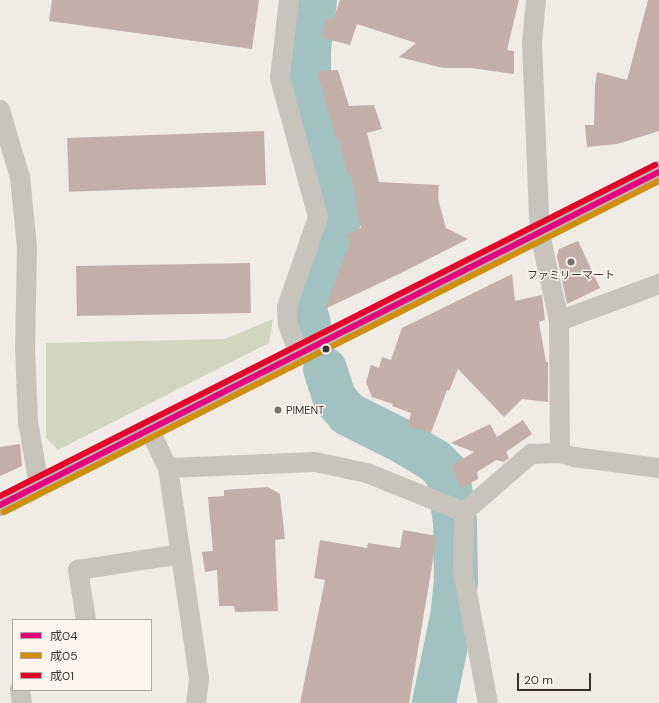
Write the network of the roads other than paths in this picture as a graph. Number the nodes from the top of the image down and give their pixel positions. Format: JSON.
{"nodes":[{"id":1,"x":289,"y":0,"type":"edge"},
{"id":2,"x":536,"y":0,"type":"edge"},
{"id":3,"x":0,"y":110,"type":"edge"},
{"id":4,"x":659,"y":172,"type":"edge"},
{"id":5,"x":540,"y":234,"type":"junction"},
{"id":6,"x":659,"y":284,"type":"edge"},
{"id":7,"x":559,"y":321,"type":"junction"},
{"id":8,"x":299,"y":355,"type":"junction"},
{"id":9,"x":150,"y":431,"type":"junction"},
{"id":10,"x":560,"y":453,"type":"junction"},
{"id":11,"x":168,"y":468,"type":"junction"},
{"id":12,"x":659,"y":468,"type":"edge"},
{"id":13,"x":39,"y":486,"type":"junction"},
{"id":14,"x":0,"y":505,"type":"edge"},
{"id":15,"x":464,"y":512,"type":"junction"},
{"id":16,"x":181,"y":554,"type":"junction"},
{"id":17,"x":86,"y":619,"type":"edge"},
{"id":18,"x":20,"y":691,"type":"edge"},
{"id":19,"x":22,"y":703,"type":"edge"},
{"id":20,"x":196,"y":703,"type":"edge"},
{"id":21,"x":488,"y":703,"type":"edge"}],
"edges":[{"from":1,"to":8,"type":"street"},
{"from":2,"to":5,"type":"street"},
{"from":3,"to":13,"type":"street"},
{"from":4,"to":5,"type":"main road"},
{"from":5,"to":7,"type":"street"},
{"from":5,"to":8,"type":"main road"},
{"from":6,"to":7,"type":"street"},
{"from":7,"to":10,"type":"street"},
{"from":8,"to":9,"type":"main road"},
{"from":9,"to":11,"type":"street"},
{"from":9,"to":13,"type":"main road"},
{"from":10,"to":12,"type":"street"},
{"from":10,"to":15,"type":"street"},
{"from":11,"to":15,"type":"street"},
{"from":11,"to":16,"type":"street"},
{"from":13,"to":14,"type":"main road"},
{"from":15,"to":21,"type":"street"},
{"from":16,"to":17,"type":"street"},
{"from":16,"to":20,"type":"street"},
{"from":18,"to":19,"type":"street"}]}
